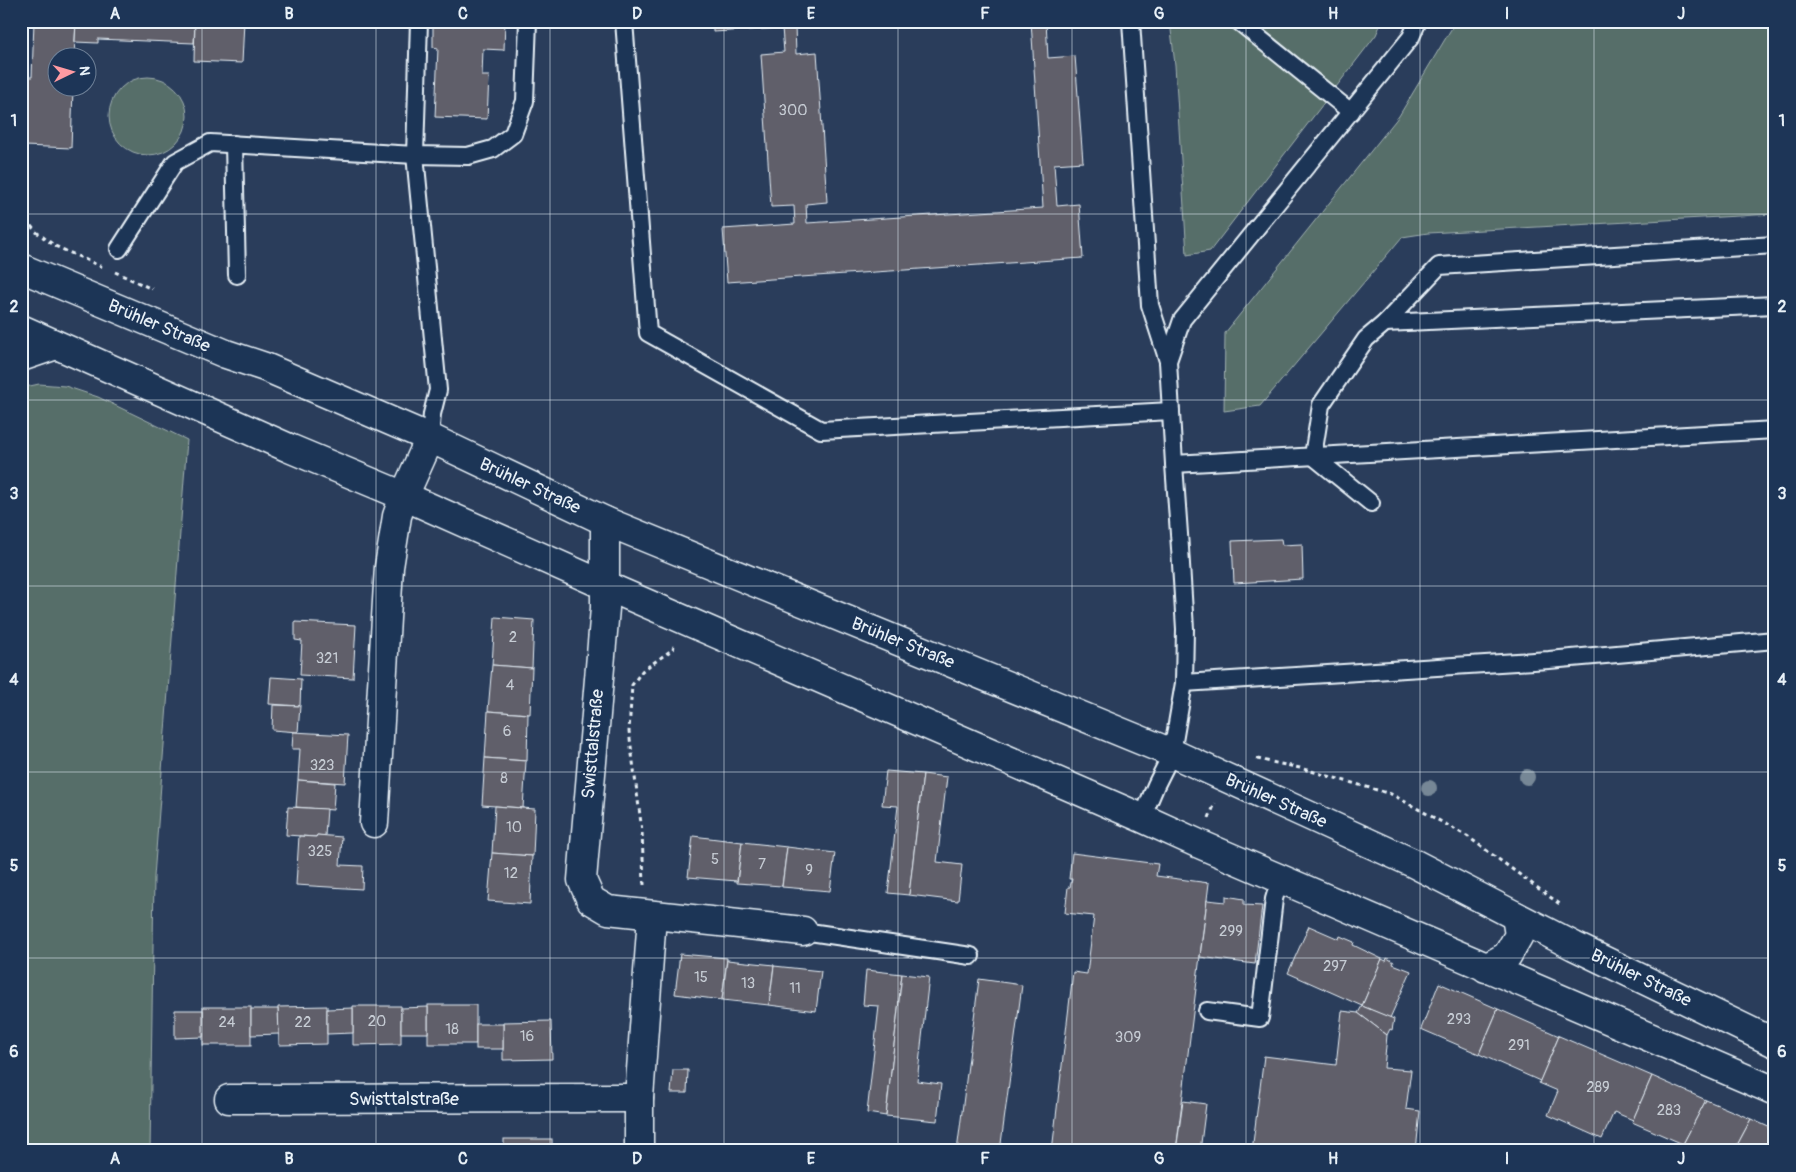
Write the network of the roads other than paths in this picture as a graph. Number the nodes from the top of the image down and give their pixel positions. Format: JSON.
{"nodes":[{"id":1,"x":418,"y":21,"type":"edge"},
{"id":2,"x":528,"y":21,"type":"edge"},
{"id":3,"x":624,"y":21,"type":"edge"},
{"id":4,"x":1131,"y":21,"type":"edge"},
{"id":5,"x":1238,"y":21,"type":"edge"},
{"id":6,"x":1418,"y":21,"type":"edge"},
{"id":7,"x":1351,"y":112,"type":"junction"},
{"id":8,"x":234,"y":144,"type":"junction"},
{"id":9,"x":415,"y":155,"type":"junction"},
{"id":10,"x":1775,"y":246,"type":"edge"},
{"id":11,"x":119,"y":249,"type":"dead end"},
{"id":12,"x":23,"y":267,"type":"edge"},
{"id":13,"x":237,"y":275,"type":"dead end"},
{"id":14,"x":1775,"y":305,"type":"edge"},
{"id":15,"x":1385,"y":322,"type":"junction"},
{"id":16,"x":21,"y":329,"type":"edge"},
{"id":17,"x":56,"y":345,"type":"junction"},
{"id":18,"x":21,"y":358,"type":"edge"},
{"id":19,"x":1168,"y":361,"type":"junction"},
{"id":20,"x":1171,"y":412,"type":"junction"},
{"id":21,"x":1775,"y":430,"type":"edge"},
{"id":22,"x":430,"y":438,"type":"junction"},
{"id":23,"x":1313,"y":456,"type":"junction"},
{"id":24,"x":1174,"y":464,"type":"junction"},
{"id":25,"x":404,"y":496,"type":"junction"},
{"id":26,"x":1370,"y":503,"type":"dead end"},
{"id":27,"x":605,"y":521,"type":"junction"},
{"id":28,"x":604,"y":585,"type":"junction"},
{"id":29,"x":1775,"y":640,"type":"edge"},
{"id":30,"x":1184,"y":683,"type":"junction"},
{"id":31,"x":1172,"y":753,"type":"junction"},
{"id":32,"x":1142,"y":818,"type":"junction"},
{"id":33,"x":374,"y":823,"type":"dead end"},
{"id":34,"x":1280,"y":879,"type":"junction"},
{"id":35,"x":648,"y":915,"type":"junction"},
{"id":36,"x":1516,"y":916,"type":"junction"},
{"id":37,"x":803,"y":931,"type":"joint"},
{"id":38,"x":971,"y":956,"type":"dead end"},
{"id":39,"x":1486,"y":968,"type":"junction"},
{"id":40,"x":1207,"y":1011,"type":"dead end"},
{"id":41,"x":1775,"y":1043,"type":"edge"},
{"id":42,"x":1775,"y":1091,"type":"edge"},
{"id":43,"x":639,"y":1098,"type":"junction"},
{"id":44,"x":229,"y":1099,"type":"dead end"},
{"id":45,"x":639,"y":1151,"type":"edge"}],
"edges":[{"from":1,"to":9,"type":"lane"},
{"from":2,"to":9,"type":"lane"},
{"from":3,"to":20,"type":"lane"},
{"from":4,"to":19,"type":"lane"},
{"from":5,"to":7,"type":"lane"},
{"from":6,"to":7,"type":"lane"},
{"from":7,"to":19,"type":"lane"},
{"from":8,"to":9,"type":"lane"},
{"from":8,"to":11,"type":"lane"},
{"from":8,"to":13,"type":"lane"},
{"from":9,"to":22,"type":"lane"},
{"from":10,"to":15,"type":"lane"},
{"from":12,"to":22,"type":"main road","name":"Brühler Straße"},
{"from":14,"to":15,"type":"lane"},
{"from":15,"to":23,"type":"lane"},
{"from":16,"to":17,"type":"main road"},
{"from":17,"to":18,"type":"main road"},
{"from":17,"to":25,"type":"main road"},
{"from":19,"to":20,"type":"lane"},
{"from":20,"to":24,"type":"lane"},
{"from":21,"to":23,"type":"lane"},
{"from":22,"to":25,"type":"main road"},
{"from":22,"to":27,"type":"main road","name":"Brühler Straße"},
{"from":23,"to":24,"type":"lane"},
{"from":23,"to":26,"type":"lane"},
{"from":24,"to":30,"type":"lane"},
{"from":25,"to":28,"type":"main road"},
{"from":25,"to":33,"type":"main road"},
{"from":27,"to":28,"type":"main road","name":"Swisttalstraße"},
{"from":27,"to":31,"type":"main road","name":"Brühler Straße"},
{"from":28,"to":32,"type":"main road"},
{"from":28,"to":35,"type":"main road","name":"Swisttalstraße"},
{"from":29,"to":30,"type":"lane"},
{"from":30,"to":31,"type":"lane"},
{"from":31,"to":32,"type":"lane"},
{"from":31,"to":36,"type":"main road","name":"Brühler Straße"},
{"from":32,"to":34,"type":"main road"},
{"from":34,"to":39,"type":"main road"},
{"from":34,"to":40,"type":"lane"},
{"from":35,"to":37,"type":"main road","name":"Swisttalstraße"},
{"from":35,"to":43,"type":"main road"},
{"from":36,"to":39,"type":"main road"},
{"from":36,"to":41,"type":"main road","name":"Brühler Straße"},
{"from":37,"to":38,"type":"lane","name":"Swisttalstraße"},
{"from":39,"to":42,"type":"main road"},
{"from":43,"to":44,"type":"main road","name":"Swisttalstraße"},
{"from":43,"to":45,"type":"main road"}]}
